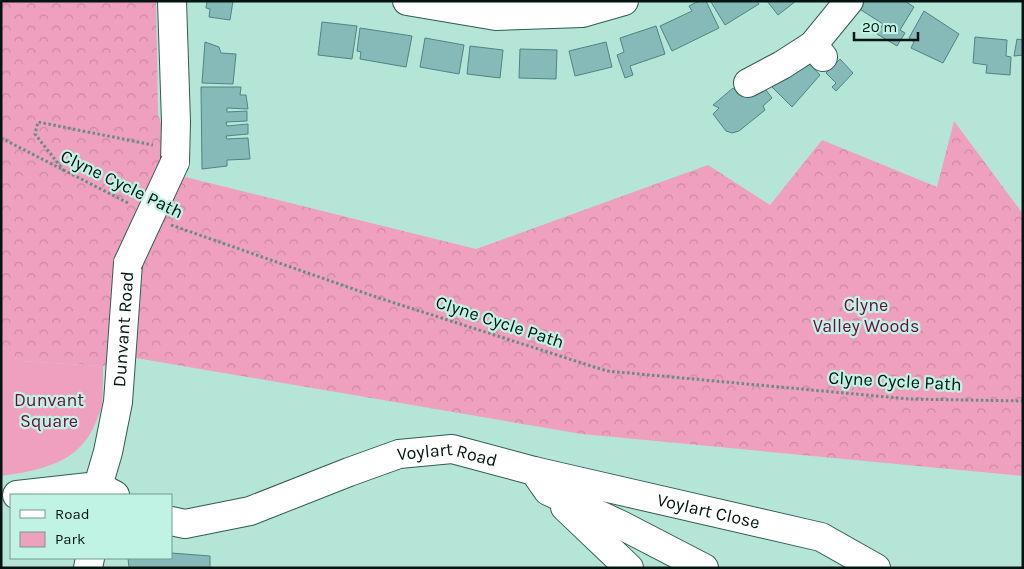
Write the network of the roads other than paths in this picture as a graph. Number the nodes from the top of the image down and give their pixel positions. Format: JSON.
{"nodes":[{"id":1,"x":172,"y":1,"type":"edge"},
{"id":2,"x":624,"y":1,"type":"edge"},
{"id":3,"x":849,"y":1,"type":"edge"},
{"id":4,"x":413,"y":2,"type":"edge"},
{"id":5,"x":748,"y":82,"type":"dead end"},
{"id":6,"x":541,"y":481,"type":"junction"},
{"id":7,"x":103,"y":492,"type":"edge"},
{"id":8,"x":46,"y":494,"type":"edge"},
{"id":9,"x":172,"y":522,"type":"edge"},
{"id":10,"x":629,"y":568,"type":"edge"},
{"id":11,"x":704,"y":568,"type":"edge"},
{"id":12,"x":876,"y":568,"type":"edge"}],
"edges":[{"from":1,"to":7,"type":"street","name":"Dunvant Road","bridge":true},
{"from":2,"to":4,"type":"street"},
{"from":3,"to":5,"type":"street"},
{"from":6,"to":9,"type":"street","name":"Voylart Road"},
{"from":6,"to":10,"type":"street"},
{"from":6,"to":11,"type":"street","name":"Voylart Road"},
{"from":6,"to":12,"type":"street","name":"Voylart Close"},
{"from":7,"to":8,"type":"street"}]}
